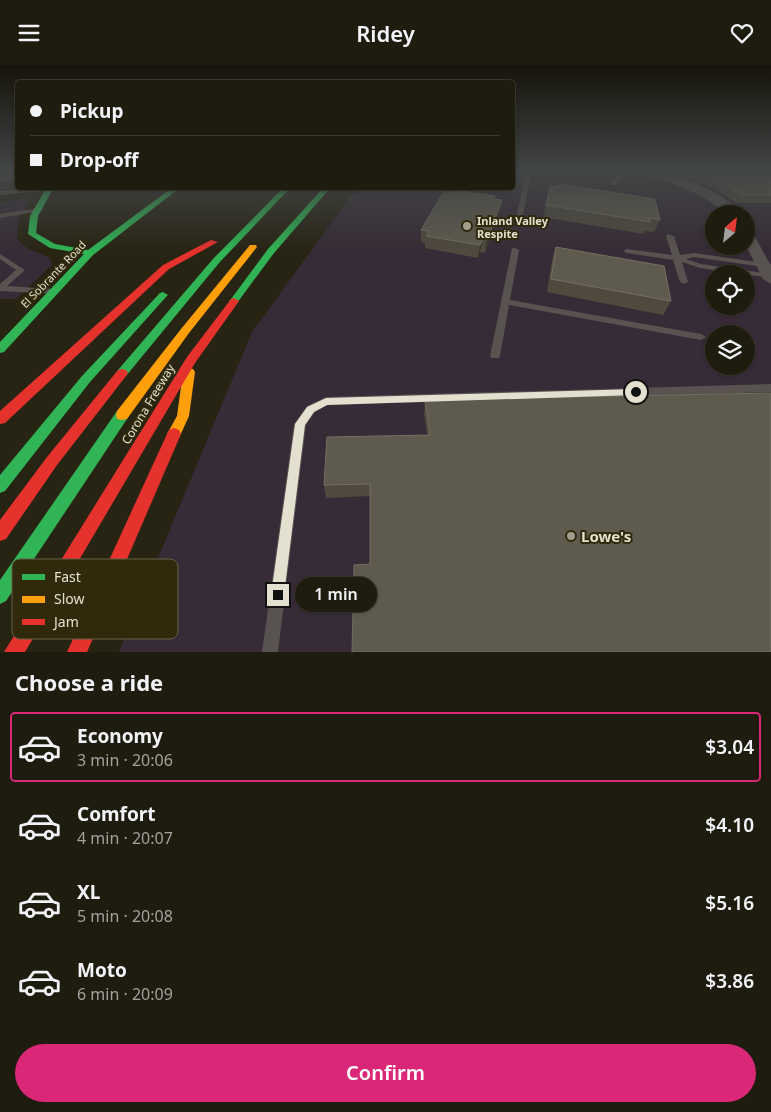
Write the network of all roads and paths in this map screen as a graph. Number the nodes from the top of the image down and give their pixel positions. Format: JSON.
{"nodes":[{"id":1,"x":46,"y":197,"type":"edge"},
{"id":2,"x":163,"y":197,"type":"edge"},
{"id":3,"x":279,"y":197,"type":"edge"},
{"id":4,"x":319,"y":197,"type":"edge"},
{"id":5,"x":523,"y":197,"type":"edge"},
{"id":6,"x":714,"y":197,"type":"edge"},
{"id":7,"x":726,"y":205,"type":"edge"},
{"id":8,"x":39,"y":210,"type":"junction"},
{"id":9,"x":1,"y":212,"type":"edge"},
{"id":10,"x":519,"y":219,"type":"dead end"},
{"id":11,"x":670,"y":235,"type":"dead end"},
{"id":12,"x":259,"y":240,"type":"dead end"},
{"id":13,"x":755,"y":249,"type":"edge"},
{"id":14,"x":515,"y":250,"type":"dead end"},
{"id":15,"x":627,"y":251,"type":"dead end"},
{"id":16,"x":90,"y":253,"type":"junction"},
{"id":17,"x":0,"y":256,"type":"edge"},
{"id":18,"x":677,"y":258,"type":"junction"},
{"id":19,"x":189,"y":268,"type":"dead end"},
{"id":20,"x":769,"y":273,"type":"edge"},
{"id":21,"x":684,"y":282,"type":"dead end"},
{"id":22,"x":0,"y":288,"type":"edge"},
{"id":23,"x":170,"y":288,"type":"dead end"},
{"id":24,"x":53,"y":292,"type":"junction"},
{"id":25,"x":506,"y":302,"type":"junction"},
{"id":26,"x":701,"y":337,"type":"dead end"},
{"id":27,"x":0,"y":349,"type":"edge"},
{"id":28,"x":495,"y":356,"type":"dead end"},
{"id":29,"x":191,"y":360,"type":"junction"},
{"id":30,"x":771,"y":388,"type":"edge"},
{"id":31,"x":0,"y":419,"type":"edge"},
{"id":32,"x":0,"y":486,"type":"edge"},
{"id":33,"x":0,"y":533,"type":"edge"},
{"id":34,"x":24,"y":559,"type":"edge"},
{"id":35,"x":70,"y":559,"type":"edge"},
{"id":36,"x":118,"y":559,"type":"edge"},
{"id":37,"x":12,"y":577,"type":"edge"},
{"id":38,"x":0,"y":595,"type":"edge"},
{"id":39,"x":22,"y":639,"type":"edge"},
{"id":40,"x":83,"y":639,"type":"edge"},
{"id":41,"x":14,"y":652,"type":"edge"},
{"id":42,"x":77,"y":652,"type":"edge"},
{"id":43,"x":270,"y":652,"type":"edge"}],
"edges":[{"from":1,"to":8,"type":"main road"},
{"from":2,"to":16,"type":"main road","name":"El Sobrante Road"},
{"from":3,"to":33,"type":"main road"},
{"from":4,"to":29,"type":"main road","name":"Corona Freeway"},
{"from":5,"to":10,"type":"lane"},
{"from":6,"to":7,"type":"street"},
{"from":8,"to":9,"type":"lane"},
{"from":8,"to":16,"type":"main road"},
{"from":11,"to":18,"type":"lane"},
{"from":12,"to":34,"type":"main road"},
{"from":13,"to":20,"type":"street"},
{"from":14,"to":25,"type":"lane"},
{"from":15,"to":18,"type":"lane"},
{"from":16,"to":24,"type":"main road","name":"El Sobrante Road"},
{"from":17,"to":22,"type":"lane"},
{"from":18,"to":20,"type":"lane"},
{"from":18,"to":20,"type":"lane"},
{"from":18,"to":21,"type":"lane"},
{"from":19,"to":31,"type":"main road"},
{"from":22,"to":24,"type":"lane"},
{"from":23,"to":32,"type":"main road"},
{"from":24,"to":27,"type":"main road","name":"El Sobrante Road"},
{"from":25,"to":26,"type":"lane"},
{"from":25,"to":28,"type":"lane"},
{"from":29,"to":35,"type":"main road","name":"Corona Freeway"},
{"from":29,"to":36,"type":"main road"},
{"from":30,"to":43,"type":"lane"},
{"from":37,"to":38,"type":"main road"},
{"from":39,"to":41,"type":"main road","name":"Corona Freeway"},
{"from":40,"to":42,"type":"main road"}]}
